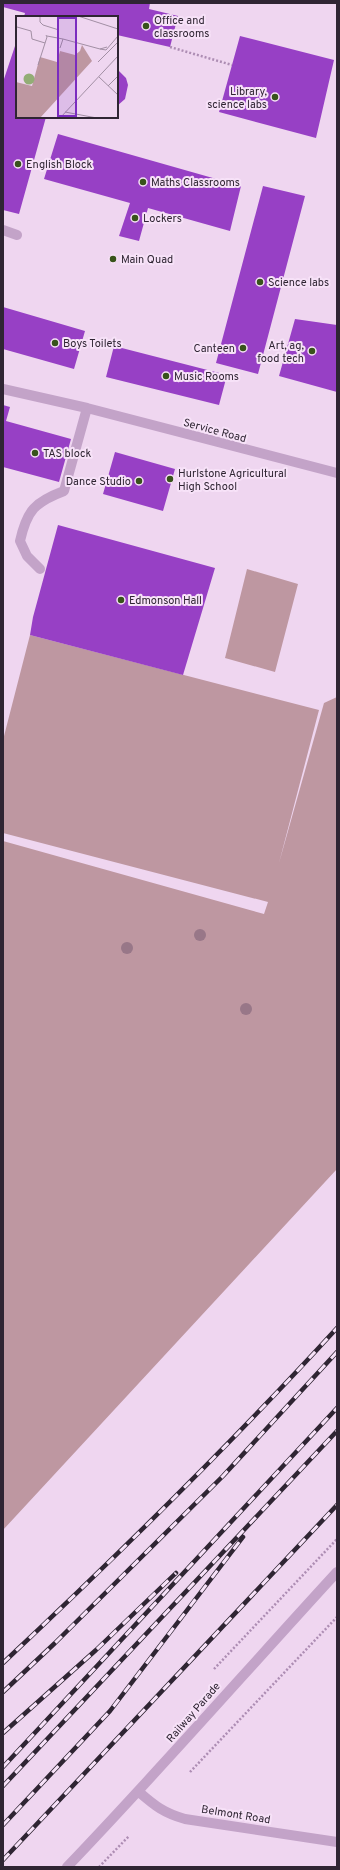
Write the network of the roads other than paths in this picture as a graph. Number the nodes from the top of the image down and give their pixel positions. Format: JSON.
{"nodes":[{"id":1,"x":3,"y":230,"type":"edge"},
{"id":2,"x":17,"y":235,"type":"dead end"},
{"id":3,"x":3,"y":389,"type":"edge"},
{"id":4,"x":87,"y":408,"type":"junction"},
{"id":5,"x":337,"y":473,"type":"edge"},
{"id":6,"x":40,"y":569,"type":"dead end"},
{"id":7,"x":337,"y":1572,"type":"edge"},
{"id":8,"x":139,"y":1792,"type":"junction"},
{"id":9,"x":337,"y":1842,"type":"edge"},
{"id":10,"x":67,"y":1867,"type":"edge"}],
"edges":[{"from":1,"to":2,"type":"street"},
{"from":3,"to":4,"type":"street","name":"Service Road"},
{"from":4,"to":5,"type":"street","name":"Service Road"},
{"from":4,"to":6,"type":"street"},
{"from":7,"to":8,"type":"street","name":"Railway Parade"},
{"from":8,"to":9,"type":"street","name":"Belmont Road"},
{"from":8,"to":10,"type":"street","name":"Railway Parade"}]}
